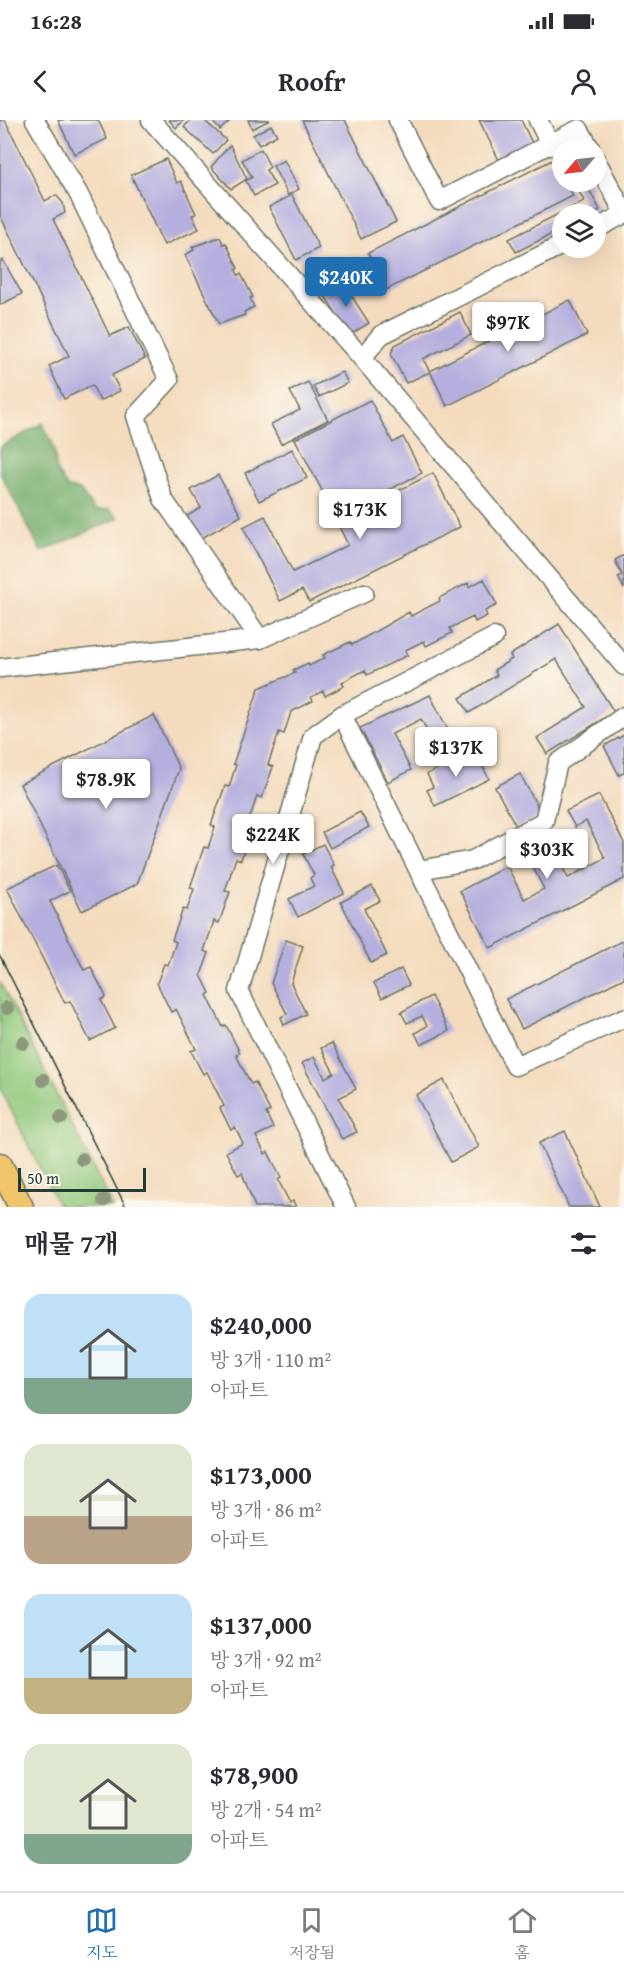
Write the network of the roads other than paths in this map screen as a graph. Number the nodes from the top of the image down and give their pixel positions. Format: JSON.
{"nodes":[{"id":1,"x":35,"y":120,"type":"edge"},
{"id":2,"x":151,"y":120,"type":"edge"},
{"id":3,"x":398,"y":120,"type":"edge"},
{"id":4,"x":538,"y":120,"type":"edge"},
{"id":5,"x":555,"y":138,"type":"edge"},
{"id":6,"x":563,"y":138,"type":"edge"},
{"id":7,"x":584,"y":138,"type":"edge"},
{"id":8,"x":552,"y":144,"type":"edge"},
{"id":9,"x":606,"y":179,"type":"edge"},
{"id":10,"x":624,"y":214,"type":"edge"},
{"id":11,"x":606,"y":224,"type":"edge"},
{"id":12,"x":552,"y":250,"type":"edge"},
{"id":13,"x":362,"y":358,"type":"junction"},
{"id":14,"x":364,"y":593,"type":"dead end"},
{"id":15,"x":494,"y":637,"type":"dead end"},
{"id":16,"x":260,"y":639,"type":"junction"},
{"id":17,"x":624,"y":666,"type":"edge"},
{"id":18,"x":0,"y":668,"type":"edge"},
{"id":19,"x":342,"y":715,"type":"junction"},
{"id":20,"x":624,"y":716,"type":"edge"},
{"id":21,"x":418,"y":868,"type":"junction"},
{"id":22,"x":624,"y":1018,"type":"edge"},
{"id":23,"x":0,"y":1165,"type":"edge"},
{"id":24,"x":21,"y":1207,"type":"edge"},
{"id":25,"x":346,"y":1207,"type":"edge"}],
"edges":[{"from":1,"to":16,"type":"street"},
{"from":2,"to":13,"type":"street"},
{"from":3,"to":8,"type":"street"},
{"from":4,"to":5,"type":"street"},
{"from":6,"to":7,"type":"street"},
{"from":9,"to":10,"type":"street"},
{"from":10,"to":11,"type":"street"},
{"from":12,"to":13,"type":"street"},
{"from":13,"to":17,"type":"street"},
{"from":14,"to":16,"type":"street"},
{"from":15,"to":19,"type":"street"},
{"from":16,"to":18,"type":"street"},
{"from":19,"to":21,"type":"street"},
{"from":19,"to":25,"type":"street"},
{"from":20,"to":21,"type":"street"},
{"from":21,"to":22,"type":"street"},
{"from":23,"to":24,"type":"main road"}]}
